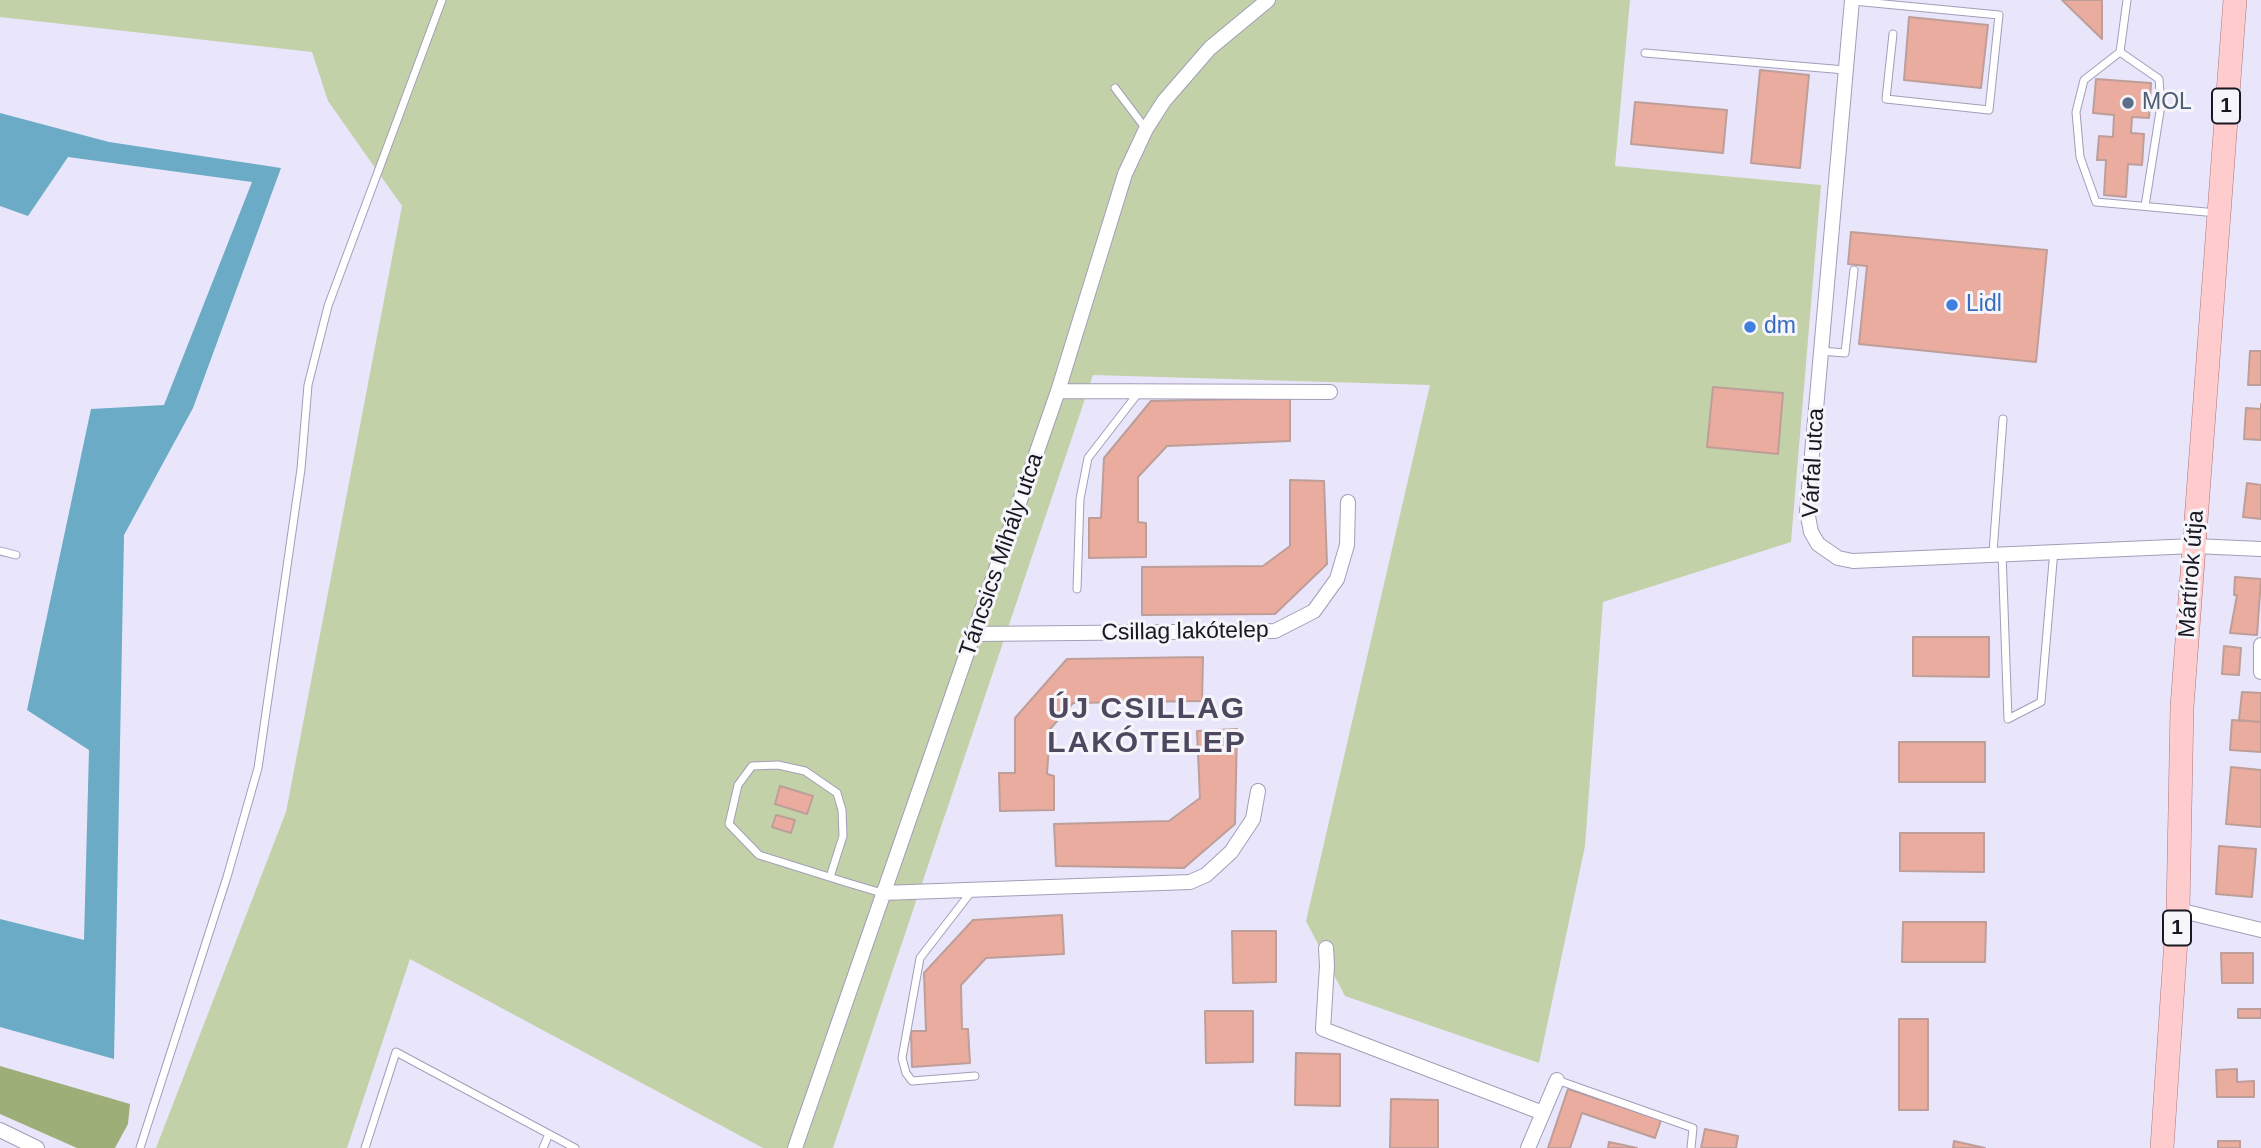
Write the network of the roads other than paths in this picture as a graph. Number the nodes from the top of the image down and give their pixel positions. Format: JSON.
{"nodes":[{"id":1,"x":442,"y":0,"type":"edge"},
{"id":2,"x":1268,"y":0,"type":"edge"},
{"id":3,"x":2127,"y":0,"type":"edge"},
{"id":4,"x":2235,"y":0,"type":"edge"},
{"id":5,"x":1852,"y":1,"type":"edge"},
{"id":6,"x":1892,"y":34,"type":"dead end"},
{"id":7,"x":2120,"y":52,"type":"junction"},
{"id":8,"x":1645,"y":53,"type":"dead end"},
{"id":9,"x":1846,"y":70,"type":"junction"},
{"id":10,"x":1115,"y":88,"type":"dead end"},
{"id":11,"x":1146,"y":129,"type":"junction"},
{"id":12,"x":2145,"y":206,"type":"junction"},
{"id":13,"x":2220,"y":213,"type":"junction"},
{"id":14,"x":1854,"y":270,"type":"dead end"},
{"id":15,"x":1821,"y":351,"type":"junction"},
{"id":16,"x":1058,"y":391,"type":"junction"},
{"id":17,"x":1139,"y":392,"type":"junction"},
{"id":18,"x":1330,"y":392,"type":"dead end"},
{"id":19,"x":2003,"y":419,"type":"dead end"},
{"id":20,"x":1348,"y":502,"type":"dead end"},
{"id":21,"x":2194,"y":546,"type":"junction"},
{"id":22,"x":2261,"y":549,"type":"edge"},
{"id":23,"x":2054,"y":550,"type":"junction"},
{"id":24,"x":0,"y":551,"type":"edge"},
{"id":25,"x":1997,"y":552,"type":"junction"},
{"id":26,"x":16,"y":555,"type":"dead end"},
{"id":27,"x":1077,"y":589,"type":"dead end"},
{"id":28,"x":975,"y":634,"type":"junction"},
{"id":29,"x":2261,"y":645,"type":"edge"},
{"id":30,"x":2261,"y":672,"type":"edge"},
{"id":31,"x":1258,"y":791,"type":"dead end"},
{"id":32,"x":830,"y":877,"type":"junction"},
{"id":33,"x":971,"y":891,"type":"junction"},
{"id":34,"x":882,"y":893,"type":"junction"},
{"id":35,"x":2178,"y":910,"type":"junction"},
{"id":36,"x":2261,"y":930,"type":"edge"},
{"id":37,"x":1326,"y":948,"type":"dead end"},
{"id":38,"x":975,"y":1076,"type":"dead end"},
{"id":39,"x":1557,"y":1080,"type":"joint"},
{"id":40,"x":1543,"y":1113,"type":"junction"},
{"id":41,"x":0,"y":1130,"type":"edge"},
{"id":42,"x":549,"y":1134,"type":"junction"},
{"id":43,"x":37,"y":1148,"type":"edge"},
{"id":44,"x":140,"y":1148,"type":"edge"},
{"id":45,"x":365,"y":1148,"type":"edge"},
{"id":46,"x":543,"y":1148,"type":"edge"},
{"id":47,"x":575,"y":1148,"type":"edge"},
{"id":48,"x":795,"y":1148,"type":"edge"},
{"id":49,"x":1528,"y":1148,"type":"edge"},
{"id":50,"x":1691,"y":1148,"type":"edge"},
{"id":51,"x":2162,"y":1148,"type":"edge"}],
"edges":[{"from":1,"to":44,"type":"lane"},
{"from":2,"to":11,"type":"street","name":"Táncsics Mihály utca"},
{"from":3,"to":7,"type":"lane"},
{"from":4,"to":13,"type":"main road","name":"Mártírok útja","number":"1"},
{"from":5,"to":6,"type":"lane"},
{"from":5,"to":9,"type":"street","name":"Várfal utca"},
{"from":7,"to":12,"type":"lane"},
{"from":7,"to":12,"type":"lane"},
{"from":8,"to":9,"type":"lane"},
{"from":9,"to":15,"type":"street","name":"Várfal utca"},
{"from":10,"to":11,"type":"lane"},
{"from":11,"to":16,"type":"street","name":"Táncsics Mihály utca"},
{"from":12,"to":13,"type":"lane"},
{"from":13,"to":21,"type":"main road","name":"Mártírok útja","number":"1"},
{"from":14,"to":15,"type":"lane"},
{"from":15,"to":25,"type":"street","name":"Várfal utca"},
{"from":16,"to":17,"type":"street"},
{"from":16,"to":28,"type":"street","name":"Táncsics Mihály utca"},
{"from":17,"to":18,"type":"street"},
{"from":17,"to":27,"type":"lane"},
{"from":19,"to":25,"type":"lane"},
{"from":20,"to":28,"type":"street","name":"Csillag lakótelep"},
{"from":21,"to":22,"type":"street","name":"Várfal utca"},
{"from":21,"to":23,"type":"street","name":"Várfal utca"},
{"from":21,"to":35,"type":"main road","name":"Mártírok útja","number":"1"},
{"from":23,"to":25,"type":"street","name":"Várfal utca"},
{"from":23,"to":25,"type":"lane"},
{"from":24,"to":26,"type":"lane"},
{"from":28,"to":34,"type":"street","name":"Táncsics Mihály utca"},
{"from":29,"to":30,"type":"street"},
{"from":31,"to":33,"type":"street"},
{"from":32,"to":32,"type":"lane"},
{"from":32,"to":34,"type":"lane"},
{"from":33,"to":34,"type":"street"},
{"from":33,"to":38,"type":"lane"},
{"from":34,"to":48,"type":"street","name":"Táncsics Mihály utca"},
{"from":35,"to":36,"type":"street"},
{"from":35,"to":51,"type":"main road","name":"Mártírok útja","number":"1"},
{"from":37,"to":40,"type":"street"},
{"from":39,"to":40,"type":"street"},
{"from":39,"to":50,"type":"lane"},
{"from":40,"to":49,"type":"street"},
{"from":41,"to":43,"type":"street"},
{"from":42,"to":45,"type":"lane"},
{"from":42,"to":46,"type":"lane"},
{"from":42,"to":47,"type":"lane"}]}
